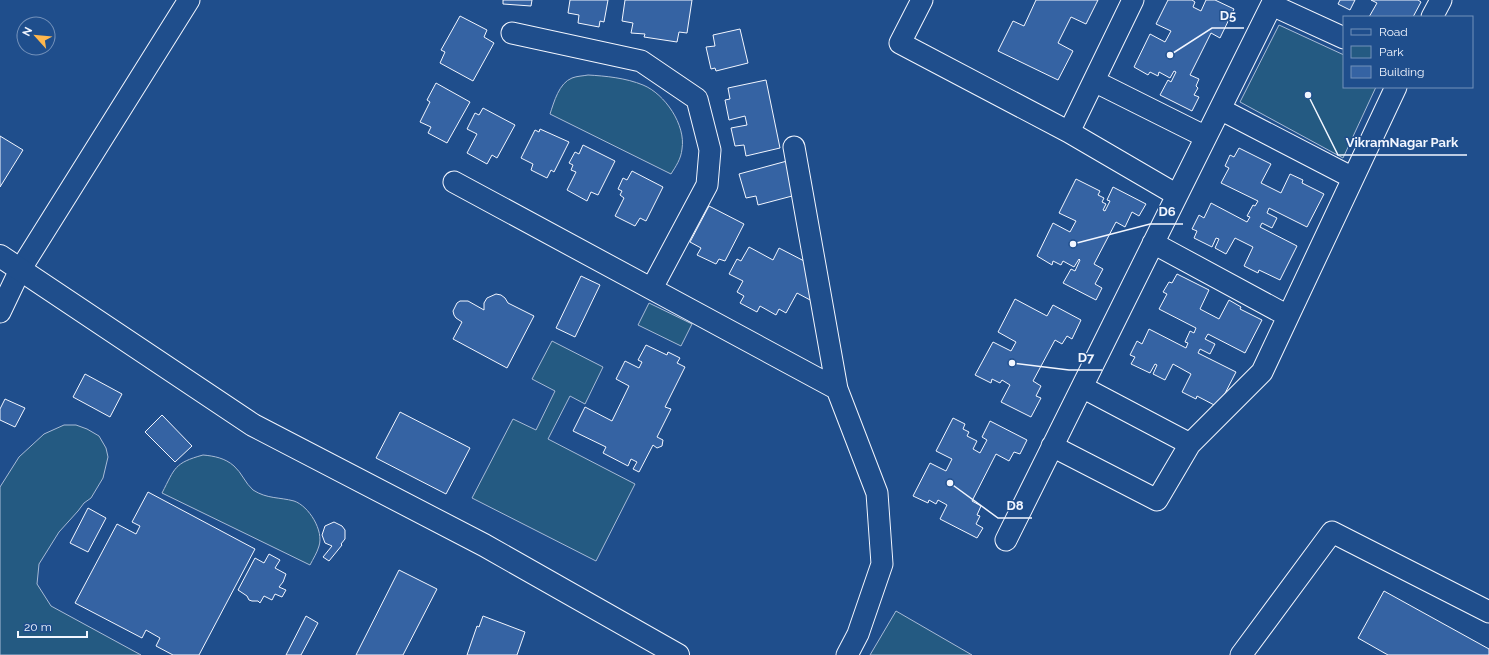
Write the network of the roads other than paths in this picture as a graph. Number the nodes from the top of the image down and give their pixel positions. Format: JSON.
{"nodes":[{"id":1,"x":189,"y":0,"type":"edge"},
{"id":2,"x":922,"y":0,"type":"edge"},
{"id":3,"x":1133,"y":0,"type":"edge"},
{"id":4,"x":1441,"y":0,"type":"edge"},
{"id":5,"x":1273,"y":2,"type":"edge"},
{"id":6,"x":1433,"y":16,"type":"edge"},
{"id":7,"x":512,"y":33,"type":"dead end"},
{"id":8,"x":1343,"y":37,"type":"edge"},
{"id":9,"x":1094,"y":80,"type":"junction"},
{"id":10,"x":1396,"y":88,"type":"edge"},
{"id":11,"x":1220,"y":109,"type":"junction"},
{"id":12,"x":1069,"y":132,"type":"junction"},
{"id":13,"x":1206,"y":137,"type":"junction"},
{"id":14,"x":794,"y":146,"type":"dead end"},
{"id":15,"x":1353,"y":178,"type":"junction"},
{"id":16,"x":454,"y":182,"type":"dead end"},
{"id":17,"x":1178,"y":195,"type":"junction"},
{"id":18,"x":1153,"y":243,"type":"junction"},
{"id":19,"x":0,"y":256,"type":"edge"},
{"id":20,"x":20,"y":270,"type":"junction"},
{"id":21,"x":652,"y":288,"type":"junction"},
{"id":22,"x":0,"y":312,"type":"edge"},
{"id":23,"x":1288,"y":316,"type":"junction"},
{"id":24,"x":1082,"y":387,"type":"junction"},
{"id":25,"x":837,"y":388,"type":"junction"},
{"id":26,"x":1190,"y":444,"type":"junction"},
{"id":27,"x":1052,"y":446,"type":"junction"},
{"id":28,"x":1006,"y":540,"type":"dead end"},
{"id":29,"x":1489,"y":612,"type":"edge"},
{"id":30,"x":678,"y":655,"type":"edge"},
{"id":31,"x":846,"y":655,"type":"edge"},
{"id":32,"x":1241,"y":655,"type":"edge"}],
"edges":[{"from":1,"to":20,"type":"street"},
{"from":2,"to":12,"type":"street"},
{"from":3,"to":9,"type":"street"},
{"from":4,"to":6,"type":"street"},
{"from":5,"to":8,"type":"street"},
{"from":5,"to":11,"type":"street"},
{"from":7,"to":21,"type":"street"},
{"from":9,"to":12,"type":"street"},
{"from":9,"to":13,"type":"street"},
{"from":10,"to":15,"type":"street"},
{"from":11,"to":13,"type":"street"},
{"from":11,"to":15,"type":"street"},
{"from":12,"to":17,"type":"street"},
{"from":13,"to":17,"type":"street"},
{"from":14,"to":25,"type":"street"},
{"from":15,"to":23,"type":"street"},
{"from":16,"to":21,"type":"street"},
{"from":17,"to":18,"type":"street"},
{"from":18,"to":23,"type":"street"},
{"from":18,"to":24,"type":"street"},
{"from":19,"to":20,"type":"street"},
{"from":20,"to":22,"type":"street"},
{"from":20,"to":30,"type":"street"},
{"from":21,"to":25,"type":"street"},
{"from":23,"to":26,"type":"street"},
{"from":24,"to":26,"type":"street"},
{"from":24,"to":27,"type":"street"},
{"from":25,"to":31,"type":"street"},
{"from":26,"to":27,"type":"street"},
{"from":27,"to":28,"type":"street"},
{"from":29,"to":32,"type":"street"}]}
